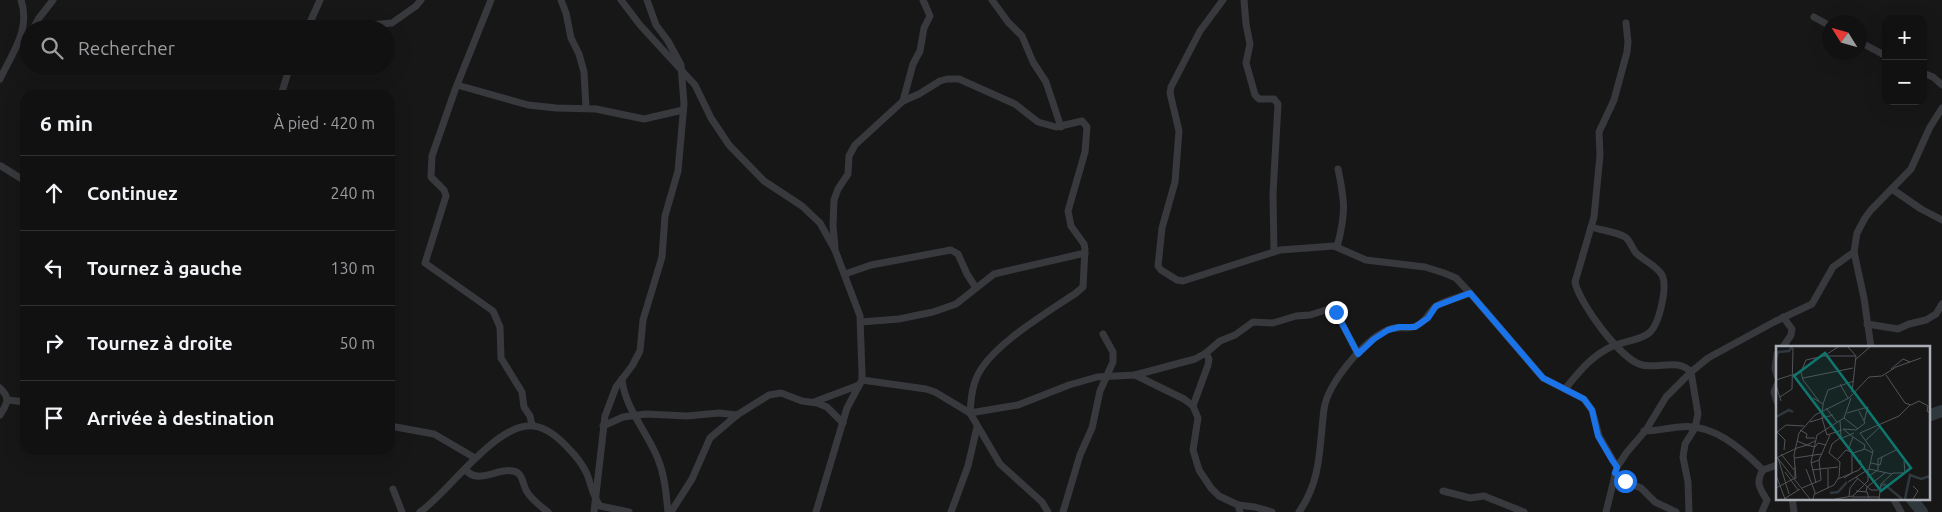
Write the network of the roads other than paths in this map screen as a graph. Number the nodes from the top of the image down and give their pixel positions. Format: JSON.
{"nodes":[{"id":1,"x":21,"y":0,"type":"edge"},
{"id":2,"x":53,"y":0,"type":"edge"},
{"id":3,"x":320,"y":0,"type":"edge"},
{"id":4,"x":421,"y":0,"type":"edge"},
{"id":5,"x":491,"y":0,"type":"edge"},
{"id":6,"x":561,"y":0,"type":"edge"},
{"id":7,"x":621,"y":0,"type":"edge"},
{"id":8,"x":647,"y":0,"type":"edge"},
{"id":9,"x":923,"y":0,"type":"edge"},
{"id":10,"x":992,"y":0,"type":"edge"},
{"id":11,"x":1223,"y":0,"type":"edge"},
{"id":12,"x":1244,"y":0,"type":"edge"},
{"id":13,"x":1814,"y":17,"type":"dead end"},
{"id":14,"x":24,"y":20,"type":"edge"},
{"id":15,"x":38,"y":20,"type":"edge"},
{"id":16,"x":311,"y":20,"type":"edge"},
{"id":17,"x":395,"y":21,"type":"edge"},
{"id":18,"x":1822,"y":22,"type":"edge"},
{"id":19,"x":1626,"y":23,"type":"dead end"},
{"id":20,"x":20,"y":36,"type":"edge"},
{"id":21,"x":18,"y":42,"type":"joint"},
{"id":22,"x":1867,"y":46,"type":"edge"},
{"id":23,"x":1882,"y":54,"type":"edge"},
{"id":24,"x":682,"y":69,"type":"junction"},
{"id":25,"x":287,"y":75,"type":"edge"},
{"id":26,"x":1927,"y":75,"type":"edge"},
{"id":27,"x":0,"y":79,"type":"edge"},
{"id":28,"x":457,"y":85,"type":"junction"},
{"id":29,"x":1942,"y":85,"type":"edge"},
{"id":30,"x":283,"y":90,"type":"edge"},
{"id":31,"x":903,"y":101,"type":"junction"},
{"id":32,"x":586,"y":108,"type":"junction"},
{"id":33,"x":1942,"y":108,"type":"edge"},
{"id":34,"x":683,"y":110,"type":"junction"},
{"id":35,"x":1061,"y":127,"type":"junction"},
{"id":36,"x":0,"y":167,"type":"edge"},
{"id":37,"x":1338,"y":169,"type":"dead end"},
{"id":38,"x":20,"y":178,"type":"edge"},
{"id":39,"x":1892,"y":189,"type":"junction"},
{"id":40,"x":1942,"y":220,"type":"edge"},
{"id":41,"x":1591,"y":227,"type":"junction"},
{"id":42,"x":1337,"y":246,"type":"junction"},
{"id":43,"x":835,"y":250,"type":"junction"},
{"id":44,"x":1274,"y":252,"type":"junction"},
{"id":45,"x":1854,"y":252,"type":"junction"},
{"id":46,"x":1085,"y":253,"type":"junction"},
{"id":47,"x":845,"y":274,"type":"junction"},
{"id":48,"x":976,"y":288,"type":"junction"},
{"id":49,"x":1470,"y":293,"type":"junction"},
{"id":50,"x":1942,"y":304,"type":"edge"},
{"id":51,"x":1783,"y":317,"type":"junction"},
{"id":52,"x":861,"y":322,"type":"junction"},
{"id":53,"x":1867,"y":324,"type":"junction"},
{"id":54,"x":1102,"y":334,"type":"dead end"},
{"id":55,"x":1615,"y":345,"type":"junction"},
{"id":56,"x":1784,"y":346,"type":"edge"},
{"id":57,"x":1871,"y":346,"type":"edge"},
{"id":58,"x":1206,"y":354,"type":"junction"},
{"id":59,"x":1358,"y":354,"type":"junction"},
{"id":60,"x":1691,"y":372,"type":"junction"},
{"id":61,"x":1136,"y":375,"type":"junction"},
{"id":62,"x":1108,"y":376,"type":"junction"},
{"id":63,"x":622,"y":379,"type":"junction"},
{"id":64,"x":860,"y":383,"type":"junction"},
{"id":65,"x":0,"y":388,"type":"edge"},
{"id":66,"x":1565,"y":389,"type":"junction"},
{"id":67,"x":8,"y":400,"type":"junction"},
{"id":68,"x":20,"y":401,"type":"edge"},
{"id":69,"x":813,"y":402,"type":"junction"},
{"id":70,"x":1193,"y":406,"type":"junction"},
{"id":71,"x":970,"y":413,"type":"junction"},
{"id":72,"x":0,"y":415,"type":"edge"},
{"id":73,"x":634,"y":415,"type":"junction"},
{"id":74,"x":737,"y":415,"type":"junction"},
{"id":75,"x":843,"y":423,"type":"junction"},
{"id":76,"x":532,"y":425,"type":"junction"},
{"id":77,"x":603,"y":426,"type":"junction"},
{"id":78,"x":395,"y":427,"type":"edge"},
{"id":79,"x":977,"y":427,"type":"junction"},
{"id":80,"x":1695,"y":428,"type":"junction"},
{"id":81,"x":1644,"y":431,"type":"junction"},
{"id":82,"x":475,"y":458,"type":"junction"},
{"id":83,"x":1776,"y":465,"type":"edge"},
{"id":84,"x":465,"y":469,"type":"junction"},
{"id":85,"x":1616,"y":470,"type":"junction"},
{"id":86,"x":1763,"y":470,"type":"junction"},
{"id":87,"x":394,"y":489,"type":"dead end"},
{"id":88,"x":1443,"y":491,"type":"dead end"},
{"id":89,"x":596,"y":499,"type":"junction"},
{"id":90,"x":1894,"y":500,"type":"edge"},
{"id":91,"x":1239,"y":508,"type":"edge"},
{"id":92,"x":402,"y":512,"type":"edge"},
{"id":93,"x":420,"y":512,"type":"edge"},
{"id":94,"x":548,"y":512,"type":"edge"},
{"id":95,"x":594,"y":512,"type":"edge"},
{"id":96,"x":629,"y":512,"type":"edge"},
{"id":97,"x":670,"y":512,"type":"edge"},
{"id":98,"x":816,"y":512,"type":"edge"},
{"id":99,"x":951,"y":512,"type":"edge"},
{"id":100,"x":1048,"y":512,"type":"edge"},
{"id":101,"x":1062,"y":512,"type":"edge"},
{"id":102,"x":1272,"y":512,"type":"edge"},
{"id":103,"x":1299,"y":512,"type":"edge"},
{"id":104,"x":1524,"y":512,"type":"edge"},
{"id":105,"x":1606,"y":512,"type":"edge"},
{"id":106,"x":1676,"y":512,"type":"edge"},
{"id":107,"x":1690,"y":512,"type":"edge"},
{"id":108,"x":1762,"y":512,"type":"edge"},
{"id":109,"x":1901,"y":512,"type":"edge"}],
"edges":[{"from":1,"to":14,"type":"street"},
{"from":2,"to":15,"type":"street"},
{"from":3,"to":16,"type":"street"},
{"from":4,"to":17,"type":"street"},
{"from":5,"to":28,"type":"street"},
{"from":6,"to":32,"type":"street"},
{"from":7,"to":24,"type":"street"},
{"from":8,"to":24,"type":"street"},
{"from":9,"to":31,"type":"street"},
{"from":10,"to":35,"type":"street"},
{"from":11,"to":44,"type":"street"},
{"from":12,"to":44,"type":"street"},
{"from":13,"to":18,"type":"street"},
{"from":19,"to":41,"type":"street"},
{"from":20,"to":21,"type":"street"},
{"from":21,"to":27,"type":"street"},
{"from":22,"to":23,"type":"street"},
{"from":24,"to":34,"type":"street"},
{"from":24,"to":43,"type":"street"},
{"from":25,"to":30,"type":"street"},
{"from":26,"to":29,"type":"street"},
{"from":28,"to":32,"type":"street"},
{"from":28,"to":76,"type":"street"},
{"from":31,"to":35,"type":"street"},
{"from":31,"to":43,"type":"street"},
{"from":32,"to":34,"type":"street"},
{"from":33,"to":39,"type":"street"},
{"from":34,"to":63,"type":"street"},
{"from":35,"to":46,"type":"street"},
{"from":36,"to":38,"type":"street"},
{"from":37,"to":42,"type":"street"},
{"from":39,"to":40,"type":"street"},
{"from":39,"to":45,"type":"street"},
{"from":41,"to":55,"type":"street"},
{"from":41,"to":55,"type":"street"},
{"from":42,"to":44,"type":"street"},
{"from":42,"to":49,"type":"street"},
{"from":43,"to":47,"type":"street"},
{"from":45,"to":51,"type":"street"},
{"from":45,"to":53,"type":"street"},
{"from":46,"to":48,"type":"street"},
{"from":46,"to":71,"type":"street"},
{"from":47,"to":48,"type":"street"},
{"from":47,"to":52,"type":"street"},
{"from":48,"to":52,"type":"street"},
{"from":49,"to":59,"type":"street"},
{"from":49,"to":66,"type":"street"},
{"from":50,"to":53,"type":"street"},
{"from":51,"to":56,"type":"street"},
{"from":51,"to":60,"type":"street"},
{"from":52,"to":64,"type":"street"},
{"from":53,"to":57,"type":"street"},
{"from":54,"to":62,"type":"street"},
{"from":55,"to":60,"type":"street"},
{"from":55,"to":66,"type":"street"},
{"from":58,"to":59,"type":"street"},
{"from":58,"to":61,"type":"street"},
{"from":58,"to":70,"type":"street"},
{"from":59,"to":103,"type":"street"},
{"from":60,"to":80,"type":"street"},
{"from":60,"to":81,"type":"street"},
{"from":61,"to":62,"type":"street"},
{"from":61,"to":70,"type":"street"},
{"from":62,"to":71,"type":"street"},
{"from":62,"to":101,"type":"street"},
{"from":63,"to":73,"type":"street"},
{"from":63,"to":77,"type":"street"},
{"from":64,"to":69,"type":"street"},
{"from":64,"to":71,"type":"street"},
{"from":64,"to":75,"type":"street"},
{"from":65,"to":67,"type":"street"},
{"from":66,"to":85,"type":"street"},
{"from":67,"to":68,"type":"street"},
{"from":67,"to":72,"type":"street"},
{"from":69,"to":74,"type":"street"},
{"from":69,"to":75,"type":"street"},
{"from":70,"to":91,"type":"street"},
{"from":71,"to":79,"type":"street"},
{"from":73,"to":74,"type":"street"},
{"from":73,"to":77,"type":"street"},
{"from":73,"to":97,"type":"street"},
{"from":74,"to":97,"type":"street"},
{"from":75,"to":98,"type":"street"},
{"from":76,"to":82,"type":"street"},
{"from":76,"to":89,"type":"street"},
{"from":77,"to":89,"type":"street"},
{"from":78,"to":82,"type":"street"},
{"from":79,"to":99,"type":"street"},
{"from":79,"to":100,"type":"street"},
{"from":80,"to":81,"type":"street"},
{"from":80,"to":86,"type":"street"},
{"from":80,"to":107,"type":"street"},
{"from":81,"to":85,"type":"street"},
{"from":82,"to":84,"type":"street"},
{"from":83,"to":86,"type":"street"},
{"from":84,"to":93,"type":"street"},
{"from":84,"to":94,"type":"street"},
{"from":85,"to":105,"type":"street"},
{"from":85,"to":106,"type":"street"},
{"from":86,"to":108,"type":"street"},
{"from":87,"to":92,"type":"street"},
{"from":88,"to":104,"type":"street"},
{"from":89,"to":95,"type":"street"},
{"from":89,"to":96,"type":"street"},
{"from":90,"to":109,"type":"street"},
{"from":91,"to":102,"type":"street"}]}
